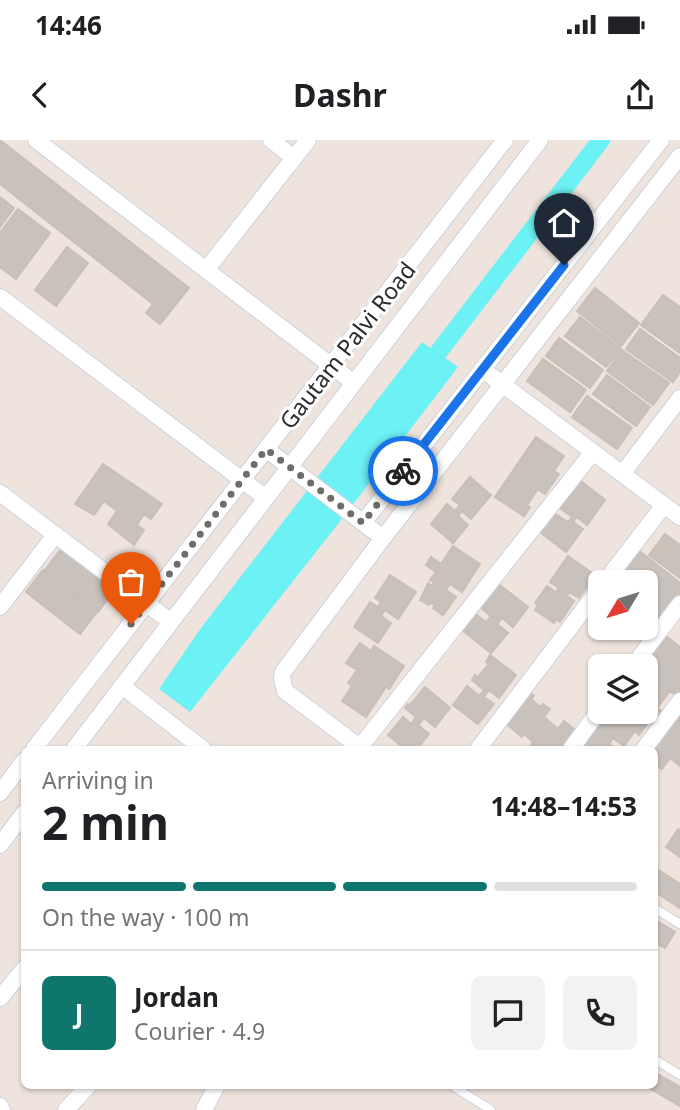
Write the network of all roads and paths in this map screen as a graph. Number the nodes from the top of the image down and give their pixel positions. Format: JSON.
{"nodes":[{"id":1,"x":36,"y":140,"type":"edge"},
{"id":2,"x":271,"y":140,"type":"edge"},
{"id":3,"x":308,"y":140,"type":"edge"},
{"id":4,"x":505,"y":140,"type":"edge"},
{"id":5,"x":540,"y":140,"type":"edge"},
{"id":6,"x":661,"y":140,"type":"edge"},
{"id":7,"x":680,"y":156,"type":"edge"},
{"id":8,"x":294,"y":158,"type":"junction"},
{"id":9,"x":206,"y":270,"type":"junction"},
{"id":10,"x":0,"y":297,"type":"edge"},
{"id":11,"x":331,"y":365,"type":"junction"},
{"id":12,"x":482,"y":369,"type":"junction"},
{"id":13,"x":354,"y":383,"type":"junction"},
{"id":14,"x":503,"y":384,"type":"junction"},
{"id":15,"x":680,"y":398,"type":"edge"},
{"id":16,"x":266,"y":449,"type":"junction"},
{"id":17,"x":593,"y":452,"type":"junction"},
{"id":18,"x":290,"y":467,"type":"junction"},
{"id":19,"x":622,"y":474,"type":"junction"},
{"id":20,"x":242,"y":480,"type":"junction"},
{"id":21,"x":1,"y":496,"type":"edge"},
{"id":22,"x":266,"y":499,"type":"junction"},
{"id":23,"x":663,"y":505,"type":"junction"},
{"id":24,"x":680,"y":517,"type":"edge"},
{"id":25,"x":358,"y":519,"type":"junction"},
{"id":26,"x":55,"y":535,"type":"junction"},
{"id":27,"x":383,"y":538,"type":"junction"},
{"id":28,"x":614,"y":570,"type":"edge"},
{"id":29,"x":147,"y":603,"type":"junction"},
{"id":30,"x":588,"y":604,"type":"edge"},
{"id":31,"x":680,"y":604,"type":"edge"},
{"id":32,"x":0,"y":607,"type":"edge"},
{"id":33,"x":171,"y":622,"type":"junction"},
{"id":34,"x":642,"y":654,"type":"edge"},
{"id":35,"x":122,"y":686,"type":"junction"},
{"id":36,"x":680,"y":701,"type":"edge"},
{"id":37,"x":589,"y":724,"type":"edge"},
{"id":38,"x":36,"y":746,"type":"edge"},
{"id":39,"x":76,"y":746,"type":"edge"},
{"id":40,"x":199,"y":746,"type":"edge"},
{"id":41,"x":358,"y":746,"type":"edge"},
{"id":42,"x":363,"y":746,"type":"edge"},
{"id":43,"x":480,"y":746,"type":"edge"},
{"id":44,"x":573,"y":746,"type":"edge"},
{"id":45,"x":646,"y":746,"type":"edge"},
{"id":46,"x":21,"y":765,"type":"edge"},
{"id":47,"x":0,"y":793,"type":"edge"},
{"id":48,"x":21,"y":817,"type":"edge"},
{"id":49,"x":0,"y":845,"type":"edge"},
{"id":50,"x":658,"y":910,"type":"edge"},
{"id":51,"x":680,"y":924,"type":"edge"},
{"id":52,"x":21,"y":974,"type":"edge"},
{"id":53,"x":0,"y":998,"type":"edge"},
{"id":54,"x":658,"y":1061,"type":"edge"},
{"id":55,"x":680,"y":1075,"type":"edge"},
{"id":56,"x":85,"y":1089,"type":"edge"},
{"id":57,"x":214,"y":1089,"type":"edge"},
{"id":58,"x":457,"y":1089,"type":"edge"},
{"id":59,"x":66,"y":1110,"type":"edge"},
{"id":60,"x":204,"y":1110,"type":"edge"},
{"id":61,"x":491,"y":1110,"type":"edge"}],
"edges":[{"from":1,"to":9,"type":"street"},
{"from":2,"to":8,"type":"street"},
{"from":3,"to":8,"type":"street"},
{"from":4,"to":11,"type":"street","name":"Gautam Palvi Road"},
{"from":5,"to":13,"type":"street","name":"Gautam Palvi Road"},
{"from":6,"to":12,"type":"street"},
{"from":7,"to":14,"type":"street"},
{"from":8,"to":9,"type":"street"},
{"from":9,"to":11,"type":"street"},
{"from":10,"to":20,"type":"street"},
{"from":11,"to":13,"type":"street"},
{"from":11,"to":16,"type":"street","name":"Gautam Palvi Road"},
{"from":12,"to":14,"type":"street"},
{"from":12,"to":25,"type":"street"},
{"from":13,"to":18,"type":"street","name":"Gautam Palvi Road"},
{"from":14,"to":17,"type":"street"},
{"from":14,"to":27,"type":"street"},
{"from":15,"to":19,"type":"street"},
{"from":16,"to":18,"type":"street"},
{"from":16,"to":20,"type":"street","name":"Gautam Palvi Road"},
{"from":17,"to":19,"type":"street"},
{"from":17,"to":42,"type":"street"},
{"from":18,"to":22,"type":"street","name":"Gautam Palvi Road"},
{"from":18,"to":25,"type":"street"},
{"from":19,"to":23,"type":"street"},
{"from":20,"to":22,"type":"street"},
{"from":20,"to":29,"type":"street","name":"Gautam Palvi Road"},
{"from":21,"to":26,"type":"street"},
{"from":22,"to":33,"type":"street","name":"Gautam Palvi Road"},
{"from":23,"to":24,"type":"street"},
{"from":23,"to":28,"type":"street"},
{"from":25,"to":27,"type":"street"},
{"from":26,"to":29,"type":"street"},
{"from":26,"to":32,"type":"street"},
{"from":27,"to":41,"type":"street"},
{"from":29,"to":33,"type":"street"},
{"from":29,"to":38,"type":"street","name":"Gautam Palvi Road"},
{"from":30,"to":43,"type":"street"},
{"from":31,"to":34,"type":"street"},
{"from":33,"to":35,"type":"street","name":"Gautam Palvi Road"},
{"from":35,"to":39,"type":"street","name":"Gautam Palvi Road"},
{"from":35,"to":40,"type":"street"},
{"from":36,"to":45,"type":"street"},
{"from":37,"to":44,"type":"street"},
{"from":46,"to":47,"type":"street"},
{"from":48,"to":49,"type":"street"},
{"from":50,"to":51,"type":"lane"},
{"from":52,"to":53,"type":"street"},
{"from":54,"to":55,"type":"lane"},
{"from":56,"to":59,"type":"street"},
{"from":57,"to":60,"type":"street"},
{"from":58,"to":61,"type":"lane"}]}
